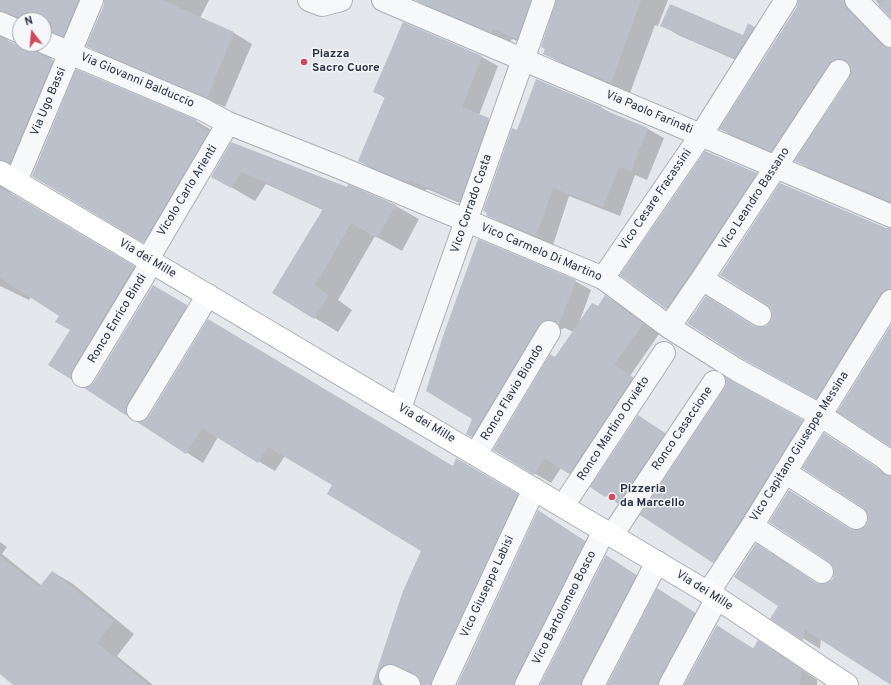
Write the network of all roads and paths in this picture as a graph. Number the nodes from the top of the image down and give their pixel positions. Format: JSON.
{"nodes":[{"id":1,"x":92,"y":0,"type":"edge"},
{"id":2,"x":309,"y":0,"type":"edge"},
{"id":3,"x":340,"y":0,"type":"edge"},
{"id":4,"x":383,"y":0,"type":"edge"},
{"id":5,"x":544,"y":0,"type":"edge"},
{"id":6,"x":786,"y":0,"type":"edge"},
{"id":7,"x":856,"y":0,"type":"edge"},
{"id":8,"x":0,"y":23,"type":"edge"},
{"id":9,"x":12,"y":28,"type":"edge"},
{"id":10,"x":891,"y":36,"type":"edge"},
{"id":11,"x":52,"y":46,"type":"edge"},
{"id":12,"x":69,"y":53,"type":"junction"},
{"id":13,"x":523,"y":60,"type":"junction"},
{"id":14,"x":839,"y":71,"type":"dead end"},
{"id":15,"x":228,"y":123,"type":"junction"},
{"id":16,"x":701,"y":135,"type":"junction"},
{"id":17,"x":776,"y":167,"type":"junction"},
{"id":18,"x":8,"y":176,"type":"edge"},
{"id":19,"x":891,"y":216,"type":"edge"},
{"id":20,"x":466,"y":221,"type":"junction"},
{"id":21,"x":150,"y":261,"type":"junction"},
{"id":22,"x":602,"y":278,"type":"junction"},
{"id":23,"x":702,"y":279,"type":"junction"},
{"id":24,"x":208,"y":295,"type":"junction"},
{"id":25,"x":891,"y":301,"type":"edge"},
{"id":26,"x":760,"y":315,"type":"dead end"},
{"id":27,"x":669,"y":327,"type":"junction"},
{"id":28,"x":549,"y":332,"type":"dead end"},
{"id":29,"x":664,"y":353,"type":"dead end"},
{"id":30,"x":83,"y":376,"type":"dead end"},
{"id":31,"x":714,"y":382,"type":"dead end"},
{"id":32,"x":400,"y":408,"type":"junction"},
{"id":33,"x":138,"y":410,"type":"dead end"},
{"id":34,"x":820,"y":415,"type":"junction"},
{"id":35,"x":476,"y":454,"type":"junction"},
{"id":36,"x":891,"y":464,"type":"edge"},
{"id":37,"x":785,"y":472,"type":"junction"},
{"id":38,"x":534,"y":489,"type":"junction"},
{"id":39,"x":563,"y":506,"type":"junction"},
{"id":40,"x":856,"y":518,"type":"dead end"},
{"id":41,"x":752,"y":526,"type":"junction"},
{"id":42,"x":608,"y":533,"type":"junction"},
{"id":43,"x":657,"y":562,"type":"junction"},
{"id":44,"x":822,"y":572,"type":"dead end"},
{"id":45,"x":712,"y":595,"type":"junction"},
{"id":46,"x":443,"y":685,"type":"edge"},
{"id":47,"x":526,"y":685,"type":"edge"},
{"id":48,"x":593,"y":685,"type":"edge"},
{"id":49,"x":670,"y":685,"type":"edge"},
{"id":50,"x":847,"y":685,"type":"edge"}],
"edges":[{"from":1,"to":12,"type":"street","name":"Via Ugo Bassi"},
{"from":2,"to":3,"type":"street"},
{"from":4,"to":13,"type":"street","name":"Via Paolo Farinati"},
{"from":5,"to":13,"type":"street","name":"Vico Corrado Costa"},
{"from":6,"to":16,"type":"street","name":"Vico Cesare Fracassini"},
{"from":7,"to":10,"type":"street"},
{"from":8,"to":9,"type":"street"},
{"from":11,"to":12,"type":"street","name":"Via Giovanni Balduccio"},
{"from":12,"to":15,"type":"street","name":"Via Giovanni Balduccio"},
{"from":12,"to":18,"type":"street","name":"Via Ugo Bassi"},
{"from":13,"to":16,"type":"street","name":"Via Paolo Farinati"},
{"from":13,"to":20,"type":"street","name":"Vico Corrado Costa"},
{"from":14,"to":17,"type":"street","name":"Vico Leandro Bassano"},
{"from":15,"to":20,"type":"street","name":"Vico Carmelo Di Martino"},
{"from":15,"to":21,"type":"street","name":"Vicolo Carlo Arienti"},
{"from":16,"to":17,"type":"street","name":"Via Paolo Farinati"},
{"from":16,"to":22,"type":"street","name":"Vico Cesare Fracassini"},
{"from":17,"to":19,"type":"street","name":"Via Paolo Farinati"},
{"from":17,"to":23,"type":"street","name":"Vico Leandro Bassano"},
{"from":18,"to":21,"type":"main road","name":"Via dei Mille"},
{"from":20,"to":22,"type":"street","name":"Vico Carmelo Di Martino"},
{"from":20,"to":32,"type":"street","name":"Vico Corrado Costa"},
{"from":21,"to":24,"type":"main road","name":"Via dei Mille"},
{"from":21,"to":30,"type":"street","name":"Ronco Enrico Bindi"},
{"from":22,"to":27,"type":"street","name":"Vico Carmelo Di Martino"},
{"from":23,"to":26,"type":"street"},
{"from":23,"to":27,"type":"street","name":"Vico Leandro Bassano"},
{"from":24,"to":32,"type":"main road","name":"Via dei Mille"},
{"from":24,"to":33,"type":"street"},
{"from":25,"to":34,"type":"street","name":"Vico Capitano Giuseppe Messina"},
{"from":27,"to":34,"type":"street","name":"Vico Carmelo Di Martino"},
{"from":28,"to":35,"type":"street","name":"Ronco Flavio Biondo"},
{"from":29,"to":39,"type":"street","name":"Ronco Martino Orvieto"},
{"from":31,"to":42,"type":"street","name":"Ronco Casaccione"},
{"from":32,"to":35,"type":"main road","name":"Via dei Mille"},
{"from":34,"to":36,"type":"street","name":"Vico Carmelo Di Martino"},
{"from":34,"to":37,"type":"street","name":"Vico Capitano Giuseppe Messina"},
{"from":35,"to":38,"type":"main road","name":"Via dei Mille"},
{"from":37,"to":40,"type":"street"},
{"from":37,"to":41,"type":"street","name":"Vico Capitano Giuseppe Messina"},
{"from":38,"to":39,"type":"main road","name":"Via dei Mille"},
{"from":38,"to":46,"type":"street","name":"Vico Giuseppe Labisi"},
{"from":39,"to":42,"type":"main road","name":"Via dei Mille"},
{"from":41,"to":44,"type":"street"},
{"from":41,"to":45,"type":"street","name":"Vico Capitano Giuseppe Messina"},
{"from":42,"to":43,"type":"main road","name":"Via dei Mille"},
{"from":42,"to":47,"type":"street","name":"Vico Bartolomeo Bosco"},
{"from":43,"to":45,"type":"main road","name":"Via dei Mille"},
{"from":43,"to":48,"type":"street"},
{"from":45,"to":49,"type":"street","name":"Vico Capitano Giuseppe Messina"},
{"from":45,"to":50,"type":"main road","name":"Via dei Mille"}]}
